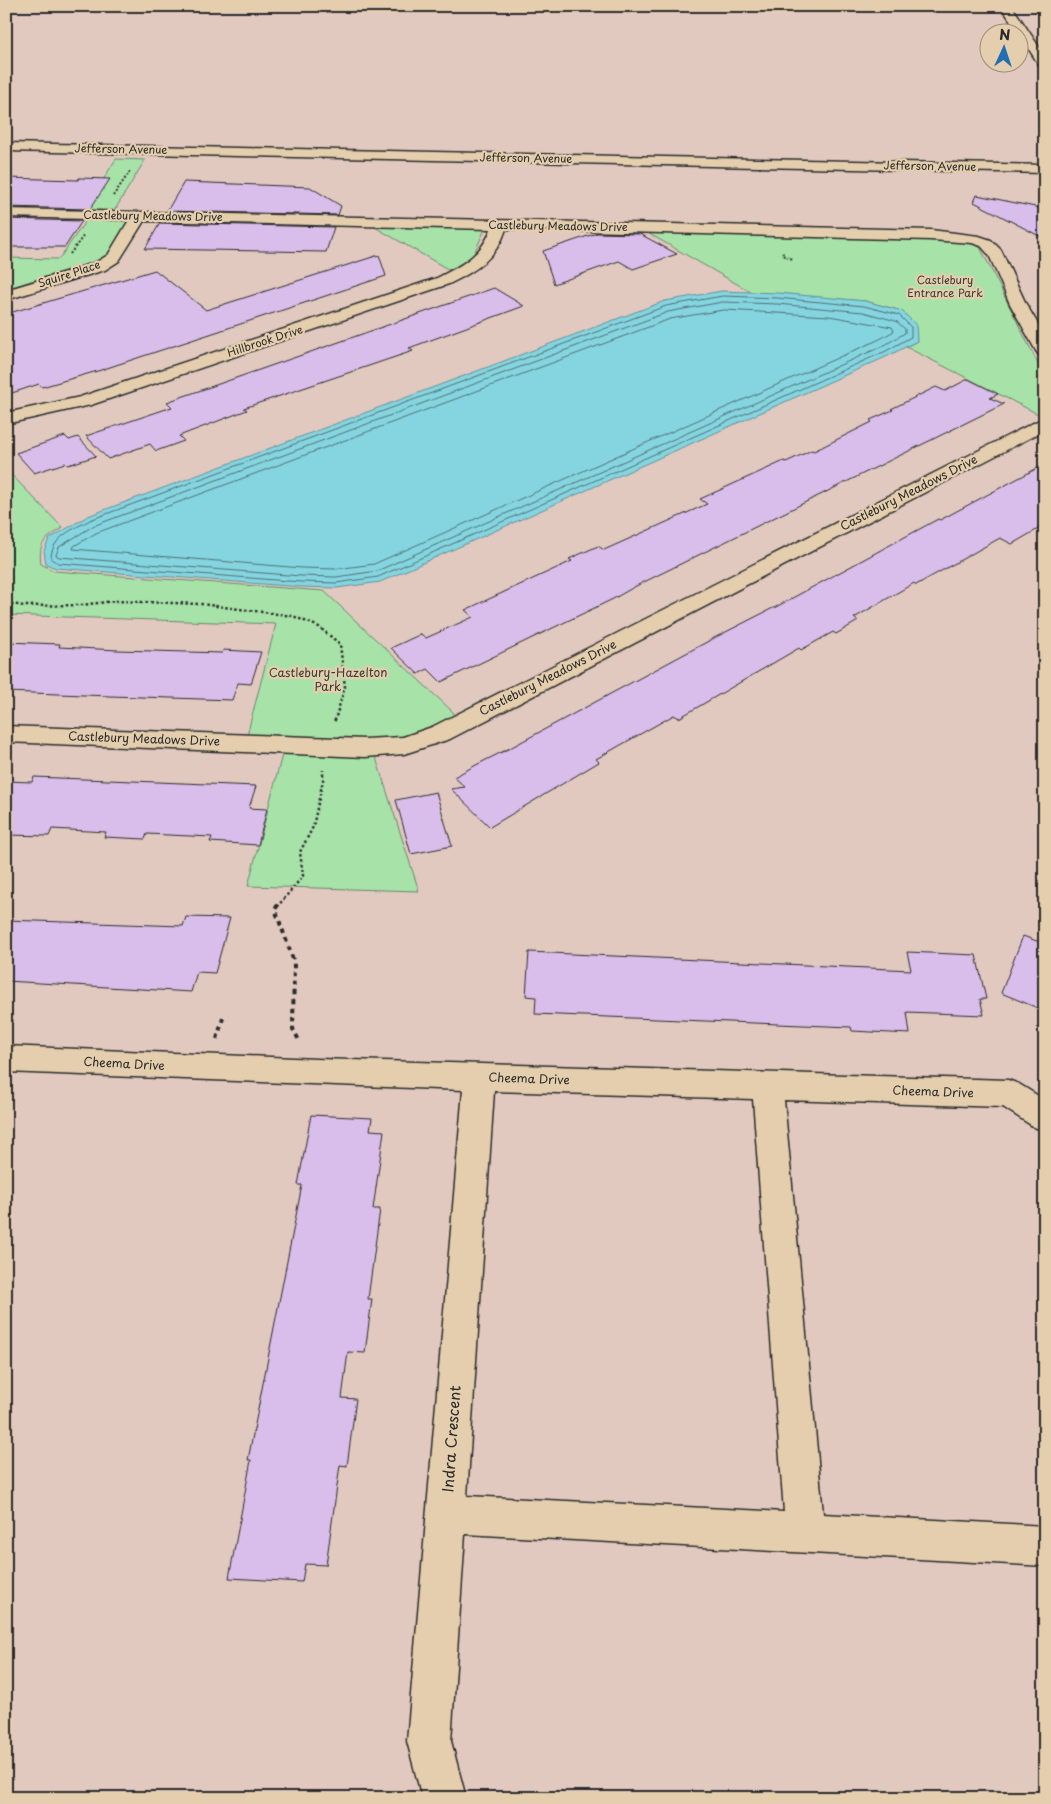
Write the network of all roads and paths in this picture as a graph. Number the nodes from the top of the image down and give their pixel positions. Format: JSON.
{"nodes":[{"id":1,"x":1006,"y":6,"type":"edge"},
{"id":2,"x":1045,"y":65,"type":"edge"},
{"id":3,"x":6,"y":147,"type":"edge"},
{"id":4,"x":1045,"y":169,"type":"edge"},
{"id":5,"x":6,"y":213,"type":"edge"},
{"id":6,"x":139,"y":216,"type":"junction"},
{"id":7,"x":500,"y":225,"type":"junction"},
{"id":8,"x":6,"y":294,"type":"edge"},
{"id":9,"x":1024,"y":316,"type":"junction"},
{"id":10,"x":1045,"y":316,"type":"edge"},
{"id":11,"x":1040,"y":334,"type":"edge"},
{"id":12,"x":1045,"y":351,"type":"edge"},
{"id":13,"x":6,"y":419,"type":"edge"},
{"id":14,"x":1045,"y":423,"type":"edge"},
{"id":15,"x":6,"y":603,"type":"edge"},
{"id":16,"x":6,"y":734,"type":"edge"},
{"id":17,"x":328,"y":746,"type":"junction"},
{"id":18,"x":6,"y":1059,"type":"edge"},
{"id":19,"x":317,"y":1072,"type":"junction"},
{"id":20,"x":480,"y":1078,"type":"junction"},
{"id":21,"x":766,"y":1086,"type":"junction"},
{"id":22,"x":1045,"y":1117,"type":"edge"},
{"id":23,"x":446,"y":1514,"type":"junction"},
{"id":24,"x":805,"y":1533,"type":"junction"},
{"id":25,"x":1045,"y":1546,"type":"edge"},
{"id":26,"x":444,"y":1798,"type":"edge"}],
"edges":[{"from":1,"to":2,"type":"street"},
{"from":3,"to":4,"type":"street","name":"Jefferson Avenue"},
{"from":5,"to":6,"type":"street","name":"Castlebury Meadows Drive"},
{"from":6,"to":7,"type":"street","name":"Castlebury Meadows Drive"},
{"from":6,"to":8,"type":"street","name":"Squire Place"},
{"from":7,"to":9,"type":"street","name":"Castlebury Meadows Drive"},
{"from":7,"to":13,"type":"street","name":"Hillbrook Drive"},
{"from":9,"to":10,"type":"street"},
{"from":9,"to":11,"type":"street","name":"Castlebury Meadows Drive"},
{"from":11,"to":12,"type":"street","name":"Castlebury Meadows Drive"},
{"from":14,"to":17,"type":"street","name":"Castlebury Meadows Drive"},
{"from":15,"to":17,"type":"path"},
{"from":16,"to":17,"type":"street","name":"Castlebury Meadows Drive"},
{"from":17,"to":19,"type":"path"},
{"from":18,"to":19,"type":"street","name":"Cheema Drive"},
{"from":19,"to":20,"type":"street","name":"Cheema Drive"},
{"from":20,"to":21,"type":"street","name":"Cheema Drive"},
{"from":20,"to":23,"type":"street","name":"Indra Crescent"},
{"from":21,"to":22,"type":"street","name":"Cheema Drive"},
{"from":21,"to":24,"type":"street"},
{"from":23,"to":24,"type":"street"},
{"from":23,"to":26,"type":"street","name":"Indra Crescent"},
{"from":24,"to":25,"type":"street"}]}
